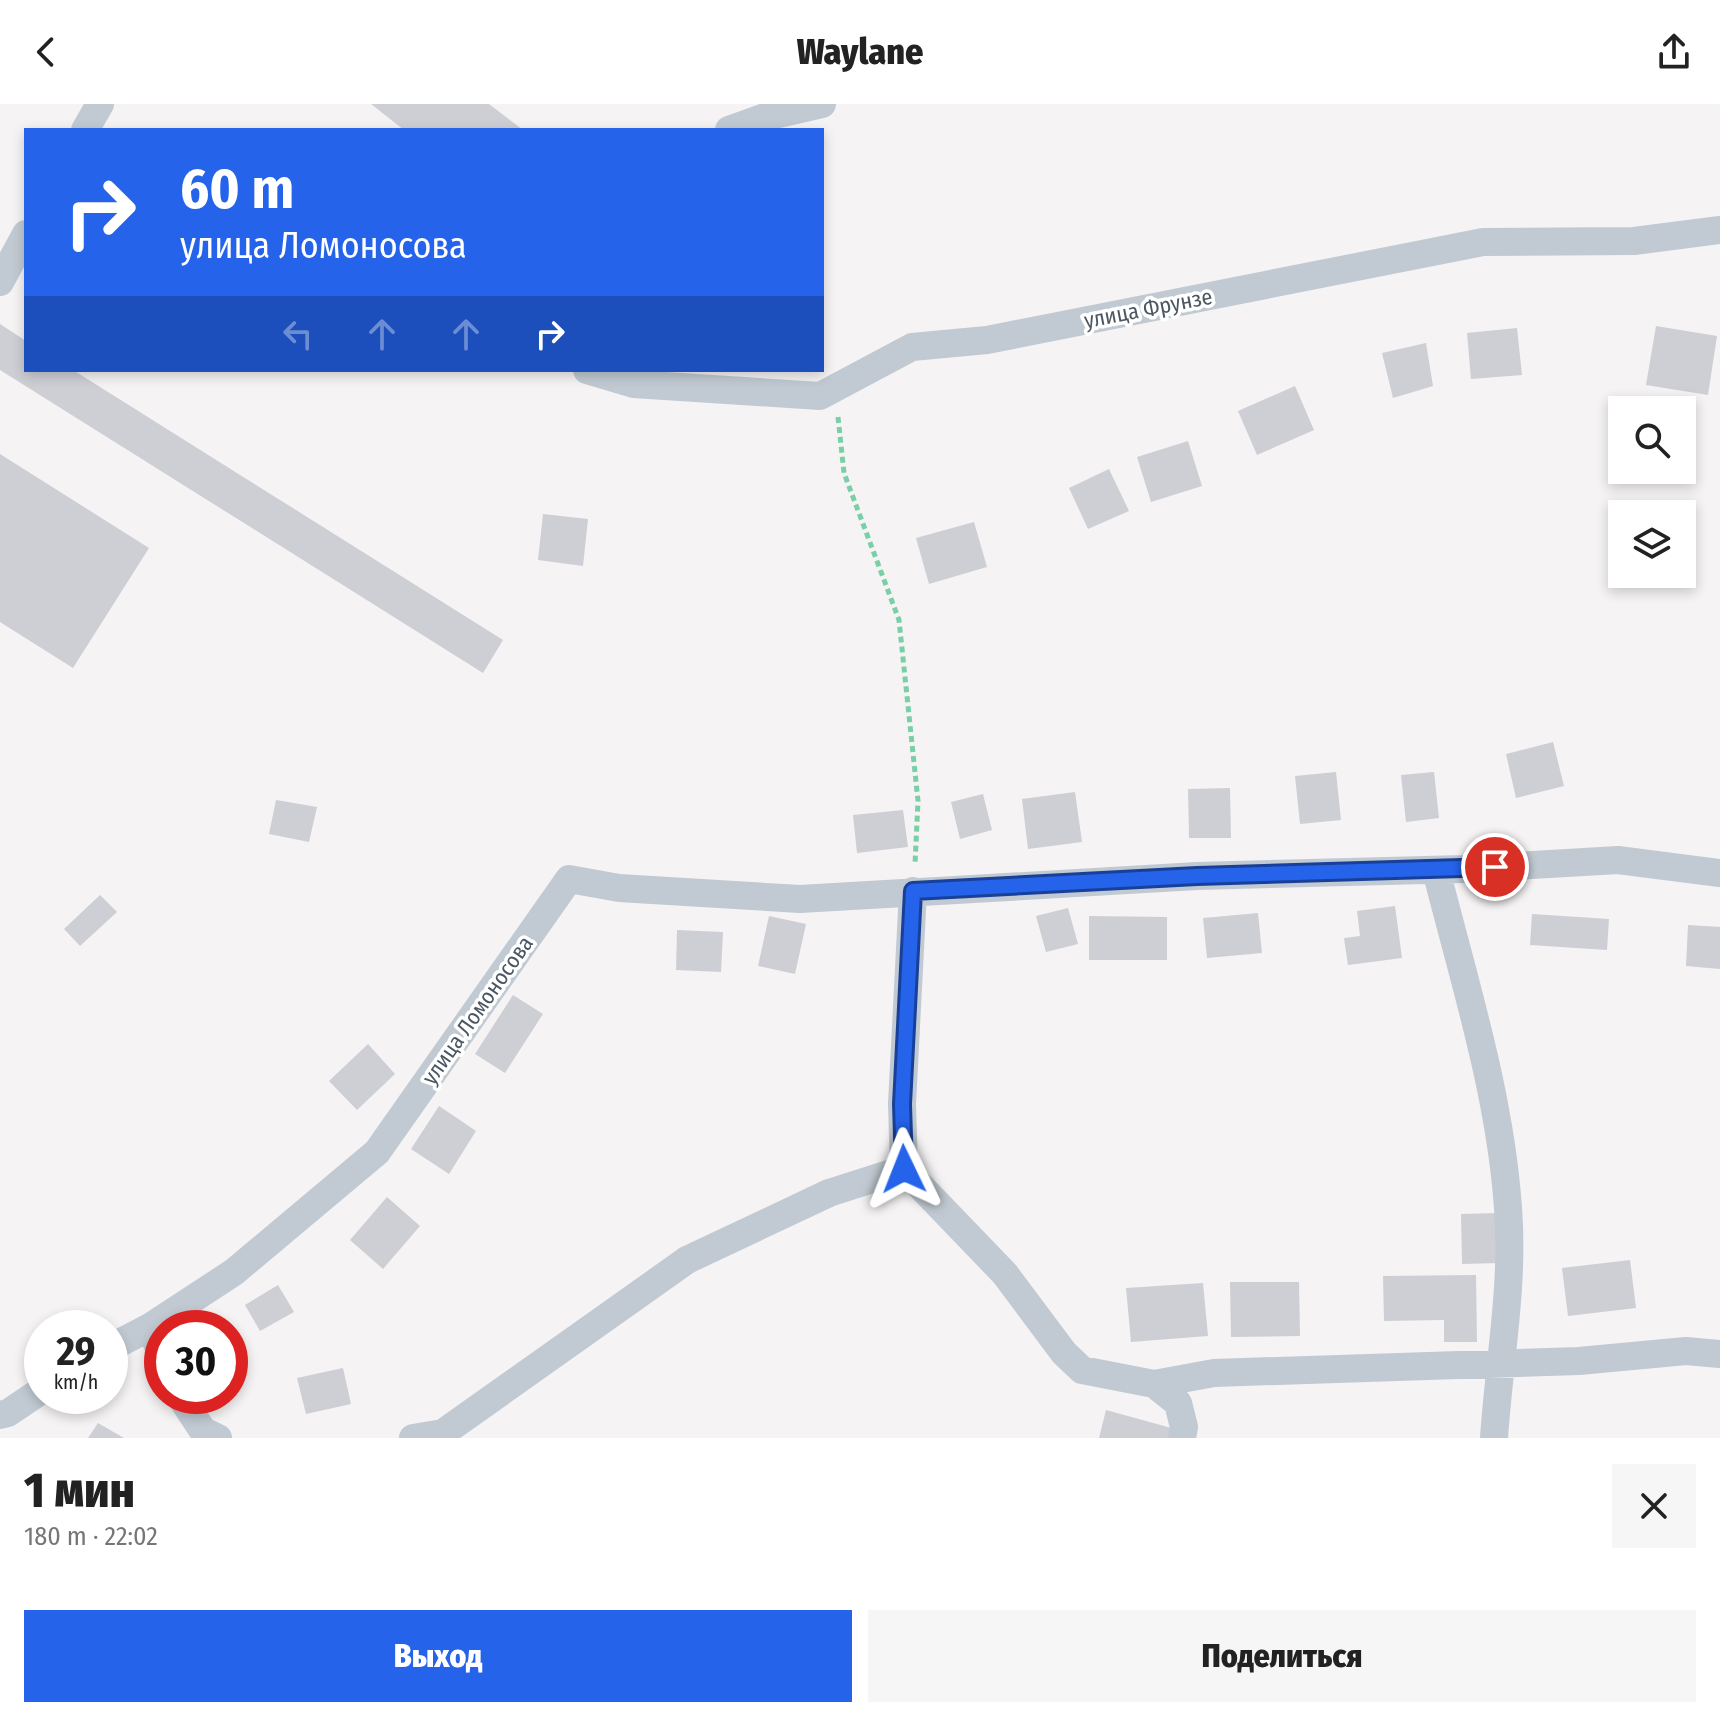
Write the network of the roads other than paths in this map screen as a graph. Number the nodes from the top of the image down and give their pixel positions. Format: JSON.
{"nodes":[{"id":1,"x":100,"y":104,"type":"edge"},
{"id":2,"x":822,"y":104,"type":"edge"},
{"id":3,"x":86,"y":128,"type":"edge"},
{"id":4,"x":735,"y":128,"type":"edge"},
{"id":5,"x":1720,"y":230,"type":"edge"},
{"id":6,"x":24,"y":238,"type":"edge"},
{"id":7,"x":0,"y":282,"type":"edge"},
{"id":8,"x":594,"y":372,"type":"edge"},
{"id":9,"x":1436,"y":870,"type":"junction"},
{"id":10,"x":1720,"y":873,"type":"edge"},
{"id":11,"x":913,"y":891,"type":"junction"},
{"id":12,"x":904,"y":1169,"type":"junction"},
{"id":13,"x":176,"y":1310,"type":"edge"},
{"id":14,"x":1720,"y":1354,"type":"edge"},
{"id":15,"x":1499,"y":1364,"type":"junction"},
{"id":16,"x":1154,"y":1384,"type":"junction"},
{"id":17,"x":24,"y":1402,"type":"edge"},
{"id":18,"x":192,"y":1414,"type":"edge"},
{"id":19,"x":0,"y":1415,"type":"edge"},
{"id":20,"x":218,"y":1438,"type":"edge"},
{"id":21,"x":413,"y":1438,"type":"edge"},
{"id":22,"x":1182,"y":1438,"type":"edge"},
{"id":23,"x":1494,"y":1438,"type":"edge"}],
"edges":[{"from":1,"to":3,"type":"street"},
{"from":2,"to":4,"type":"street"},
{"from":5,"to":8,"type":"street","name":"улица Фрунзе"},
{"from":6,"to":7,"type":"street"},
{"from":9,"to":10,"type":"street","name":"улица Ломоносова"},
{"from":9,"to":11,"type":"street","name":"улица Ломоносова"},
{"from":9,"to":15,"type":"street"},
{"from":11,"to":12,"type":"street"},
{"from":11,"to":13,"type":"street","name":"улица Ломоносова"},
{"from":12,"to":16,"type":"street"},
{"from":12,"to":21,"type":"street"},
{"from":14,"to":15,"type":"street"},
{"from":15,"to":16,"type":"street"},
{"from":15,"to":23,"type":"street"},
{"from":16,"to":22,"type":"street"},
{"from":17,"to":19,"type":"street"},
{"from":18,"to":20,"type":"street"}]}
